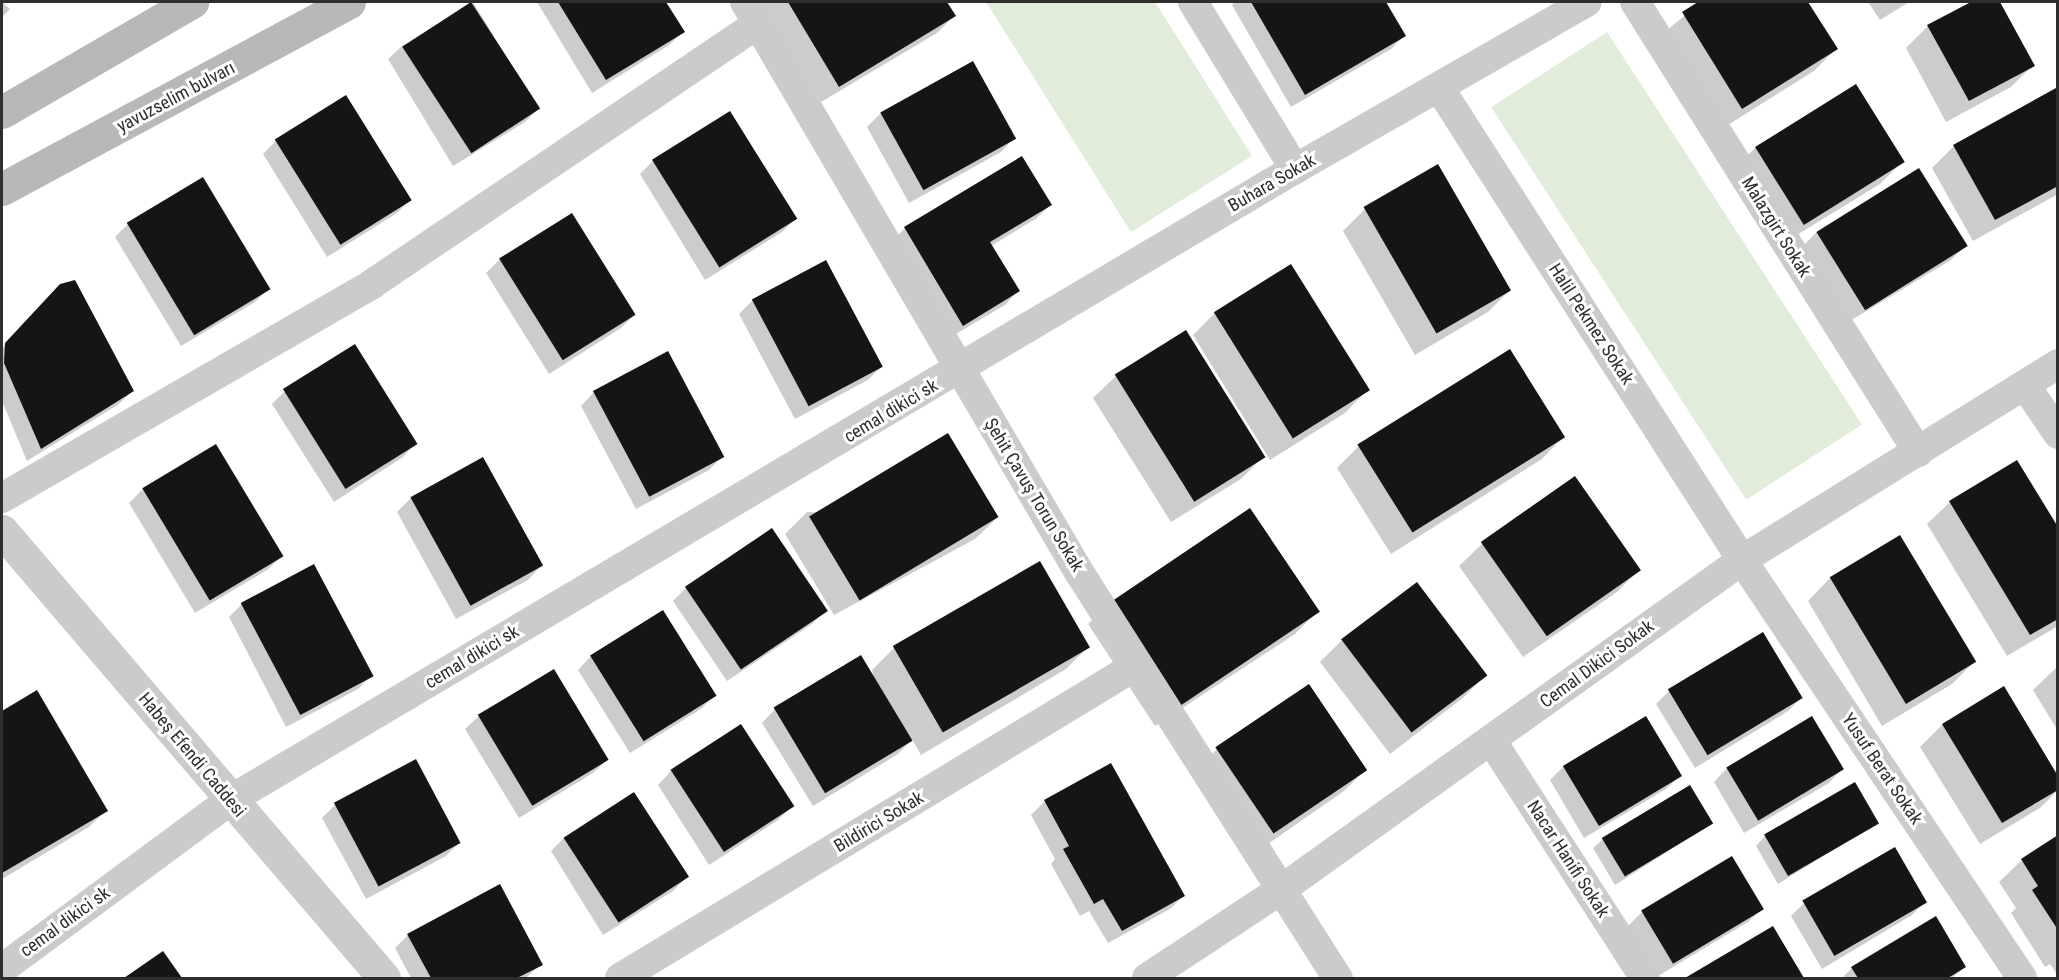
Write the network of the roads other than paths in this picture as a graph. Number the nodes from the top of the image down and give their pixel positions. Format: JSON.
{"nodes":[{"id":1,"x":192,"y":2,"type":"edge"},
{"id":2,"x":350,"y":2,"type":"edge"},
{"id":3,"x":1193,"y":2,"type":"edge"},
{"id":4,"x":1587,"y":2,"type":"edge"},
{"id":5,"x":1635,"y":2,"type":"edge"},
{"id":6,"x":751,"y":13,"type":"edge"},
{"id":7,"x":1440,"y":89,"type":"junction"},
{"id":8,"x":2,"y":112,"type":"edge"},
{"id":9,"x":1294,"y":169,"type":"junction"},
{"id":10,"x":2,"y":189,"type":"edge"},
{"id":11,"x":2058,"y":364,"type":"edge"},
{"id":12,"x":960,"y":370,"type":"junction"},
{"id":13,"x":2025,"y":385,"type":"junction"},
{"id":14,"x":2058,"y":434,"type":"edge"},
{"id":15,"x":1918,"y":452,"type":"junction"},
{"id":16,"x":2,"y":498,"type":"edge"},
{"id":17,"x":2,"y":531,"type":"edge"},
{"id":18,"x":1742,"y":560,"type":"junction"},
{"id":19,"x":1137,"y":664,"type":"junction"},
{"id":20,"x":1491,"y":740,"type":"junction"},
{"id":21,"x":230,"y":800,"type":"junction"},
{"id":22,"x":1282,"y":889,"type":"junction"},
{"id":23,"x":2,"y":969,"type":"edge"},
{"id":24,"x":384,"y":978,"type":"edge"},
{"id":25,"x":620,"y":978,"type":"edge"},
{"id":26,"x":1147,"y":978,"type":"edge"},
{"id":27,"x":1338,"y":978,"type":"edge"},
{"id":28,"x":1645,"y":978,"type":"edge"},
{"id":29,"x":2022,"y":978,"type":"edge"}],
"edges":[{"from":1,"to":8,"type":"main road"},
{"from":2,"to":10,"type":"main road","name":"yavuzselim bulvarı"},
{"from":3,"to":9,"type":"street"},
{"from":4,"to":7,"type":"street","name":"Buhara Sokak"},
{"from":5,"to":15,"type":"street","name":"Malazgirt Sokak"},
{"from":6,"to":12,"type":"street","name":"Şehit Çavuş Torun Sokak"},
{"from":6,"to":16,"type":"street"},
{"from":7,"to":9,"type":"street","name":"Buhara Sokak"},
{"from":7,"to":18,"type":"street","name":"Halil Pekmez Sokak"},
{"from":9,"to":12,"type":"street","name":"Buhara Sokak"},
{"from":11,"to":13,"type":"street","name":"Cemal Dikici Sokak"},
{"from":12,"to":19,"type":"street","name":"Şehit Çavuş Torun Sokak"},
{"from":12,"to":21,"type":"street","name":"cemal dikici sk"},
{"from":13,"to":14,"type":"street"},
{"from":13,"to":15,"type":"street","name":"Cemal Dikici Sokak"},
{"from":15,"to":18,"type":"street","name":"Cemal Dikici Sokak"},
{"from":17,"to":21,"type":"street","name":"Habeş Efendi Caddesi"},
{"from":18,"to":20,"type":"street","name":"Cemal Dikici Sokak"},
{"from":18,"to":29,"type":"street","name":"Yusuf Berat Sokak"},
{"from":19,"to":22,"type":"street","name":"Şehit Çavuş Torun Sokak"},
{"from":19,"to":25,"type":"street","name":"Bildirici Sokak"},
{"from":20,"to":22,"type":"street","name":"Cemal Dikici Sokak"},
{"from":20,"to":28,"type":"street","name":"Nacar Hanifi Sokak"},
{"from":21,"to":23,"type":"street","name":"cemal dikici sk"},
{"from":21,"to":24,"type":"street","name":"Habeş Efendi Caddesi"},
{"from":22,"to":26,"type":"street","name":"Cemal Dikici Sokak"},
{"from":22,"to":27,"type":"street","name":"Şehit Çavuş Torun Sokak"}]}
